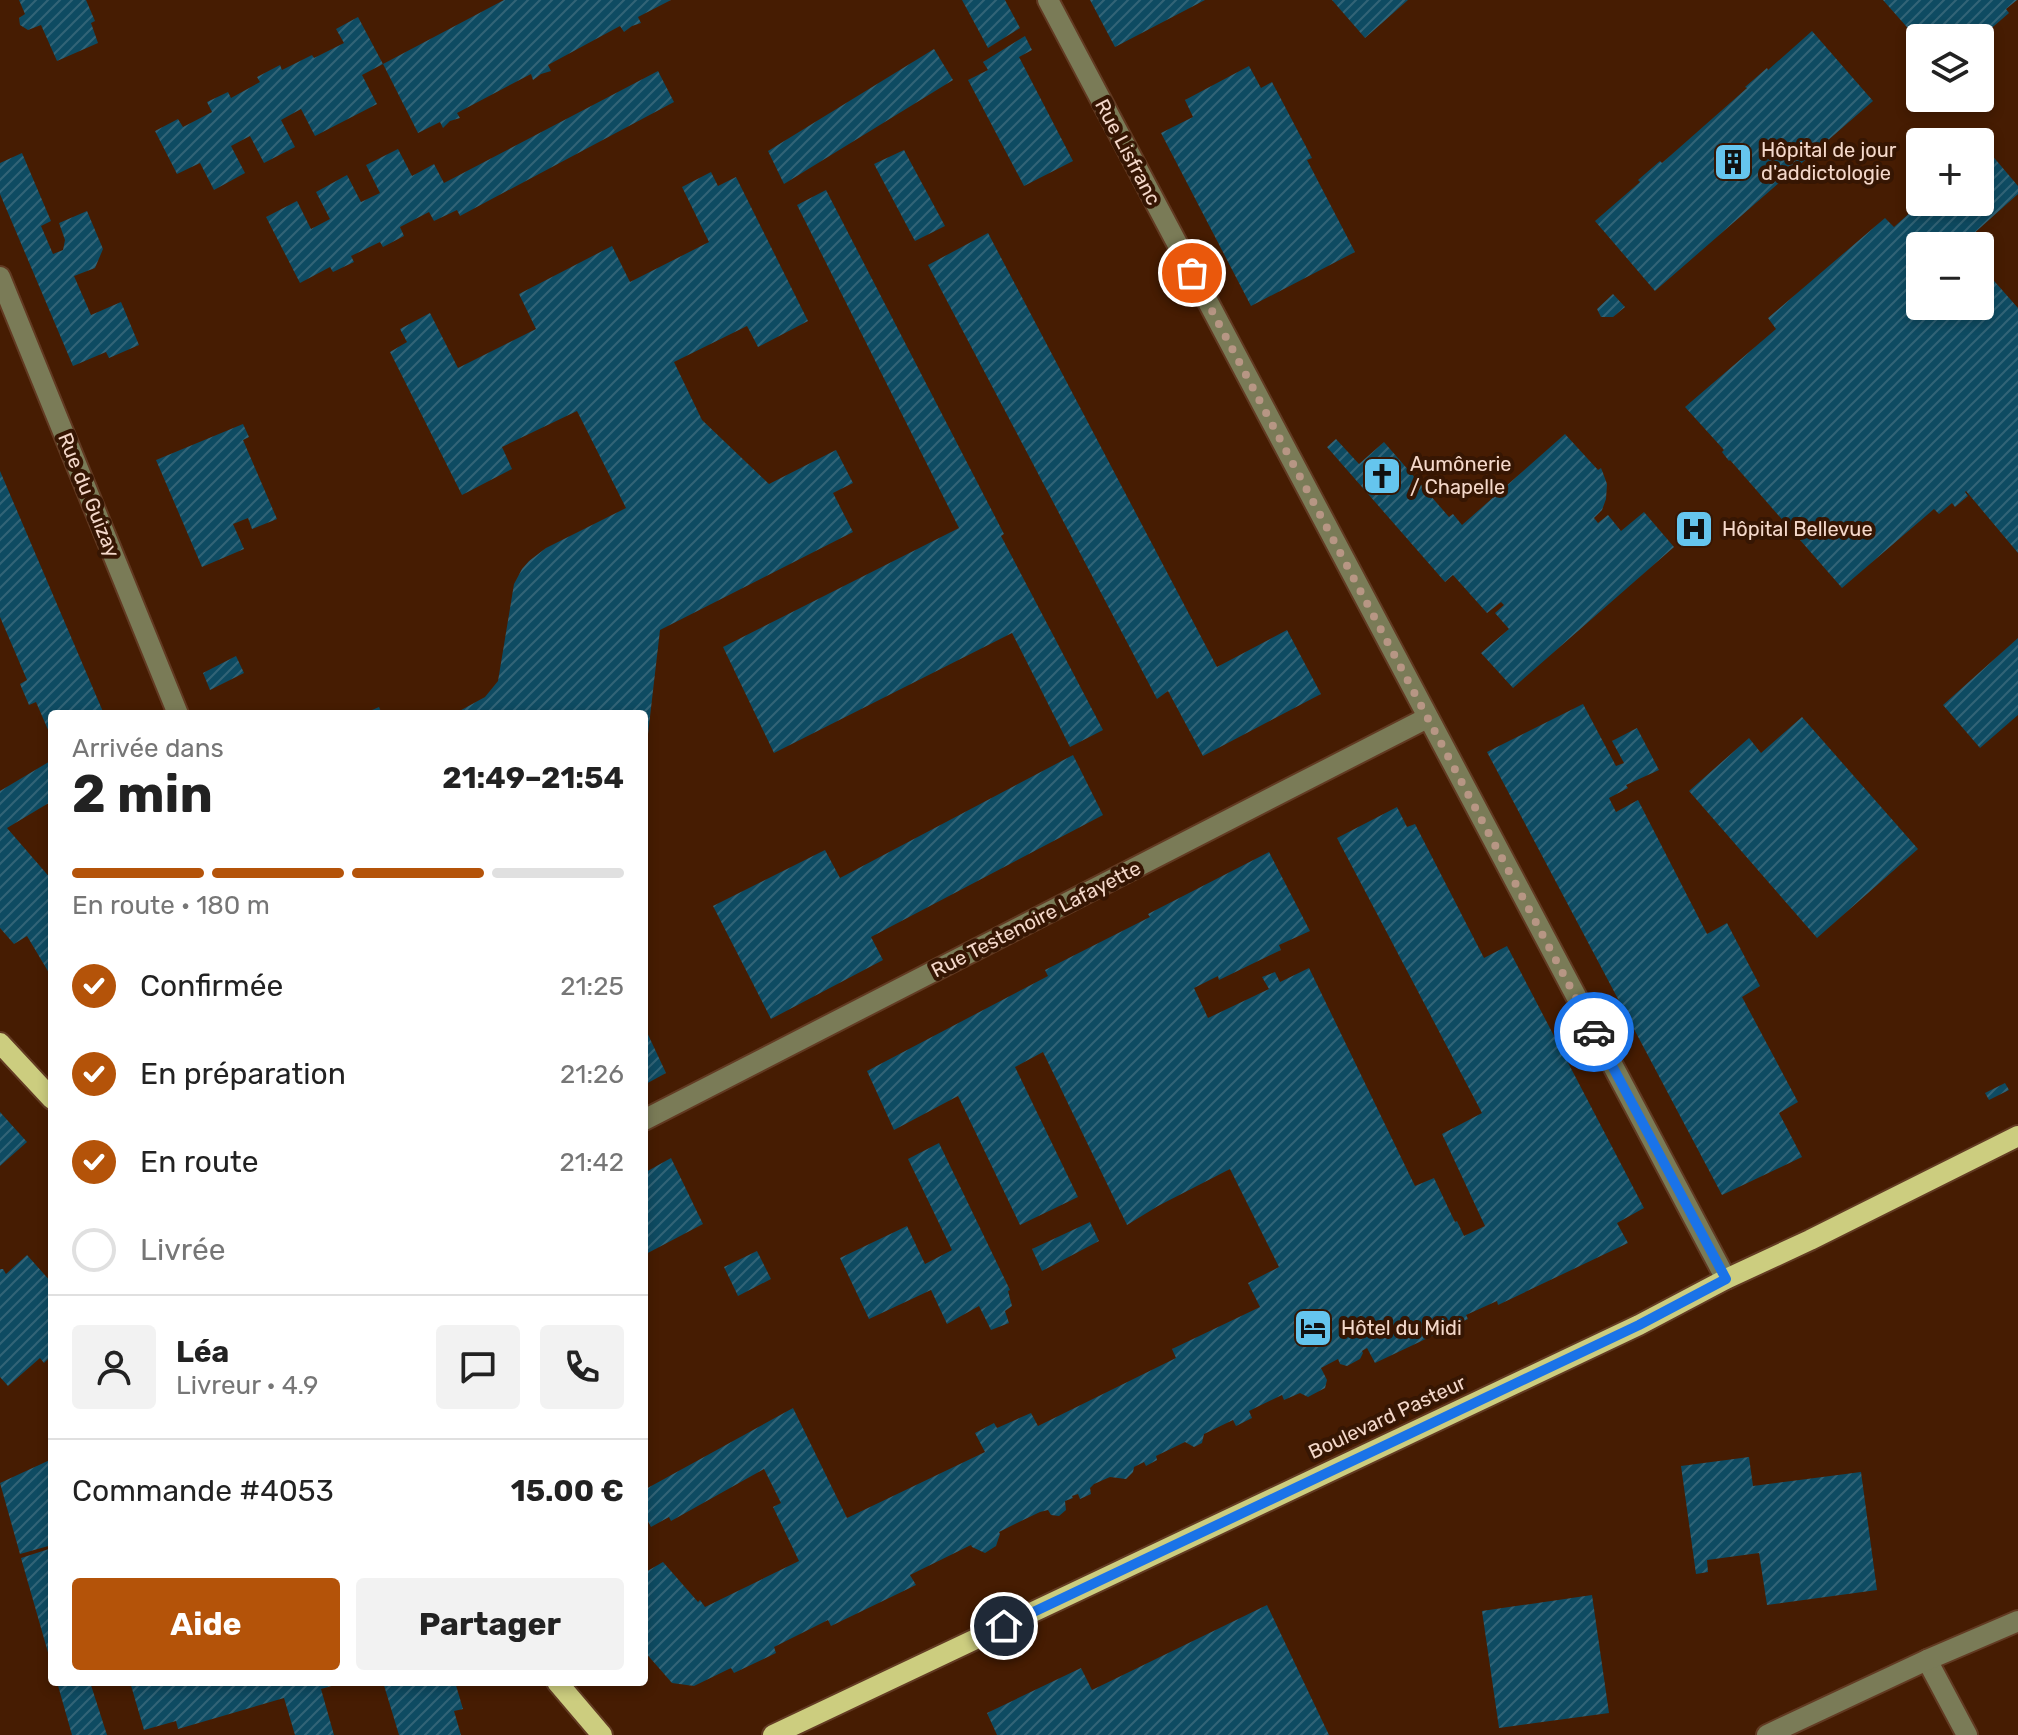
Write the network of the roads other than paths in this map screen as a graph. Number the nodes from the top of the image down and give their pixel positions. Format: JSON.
{"nodes":[{"id":1,"x":1048,"y":0,"type":"edge"},
{"id":2,"x":0,"y":277,"type":"edge"},
{"id":3,"x":176,"y":710,"type":"edge"},
{"id":4,"x":1427,"y":718,"type":"junction"},
{"id":5,"x":0,"y":1043,"type":"edge"},
{"id":6,"x":48,"y":1095,"type":"edge"},
{"id":7,"x":648,"y":1118,"type":"edge"},
{"id":8,"x":2018,"y":1136,"type":"edge"},
{"id":9,"x":1726,"y":1279,"type":"junction"},
{"id":10,"x":2018,"y":1621,"type":"edge"},
{"id":11,"x":1927,"y":1660,"type":"junction"},
{"id":12,"x":560,"y":1686,"type":"edge"},
{"id":13,"x":602,"y":1735,"type":"edge"},
{"id":14,"x":773,"y":1735,"type":"edge"},
{"id":15,"x":1767,"y":1735,"type":"edge"},
{"id":16,"x":1967,"y":1735,"type":"edge"}],
"edges":[{"from":1,"to":4,"type":"street","name":"Rue Lisfranc"},
{"from":2,"to":3,"type":"street","name":"Rue du Guizay"},
{"from":4,"to":7,"type":"street","name":"Rue Testenoire Lafayette"},
{"from":4,"to":9,"type":"street","name":"Rue Lisfranc"},
{"from":5,"to":6,"type":"main road"},
{"from":8,"to":9,"type":"main road","name":"Boulevard Pasteur"},
{"from":9,"to":14,"type":"main road","name":"Boulevard Pasteur"},
{"from":10,"to":11,"type":"street"},
{"from":11,"to":15,"type":"street"},
{"from":11,"to":16,"type":"street"},
{"from":12,"to":13,"type":"main road"}]}
